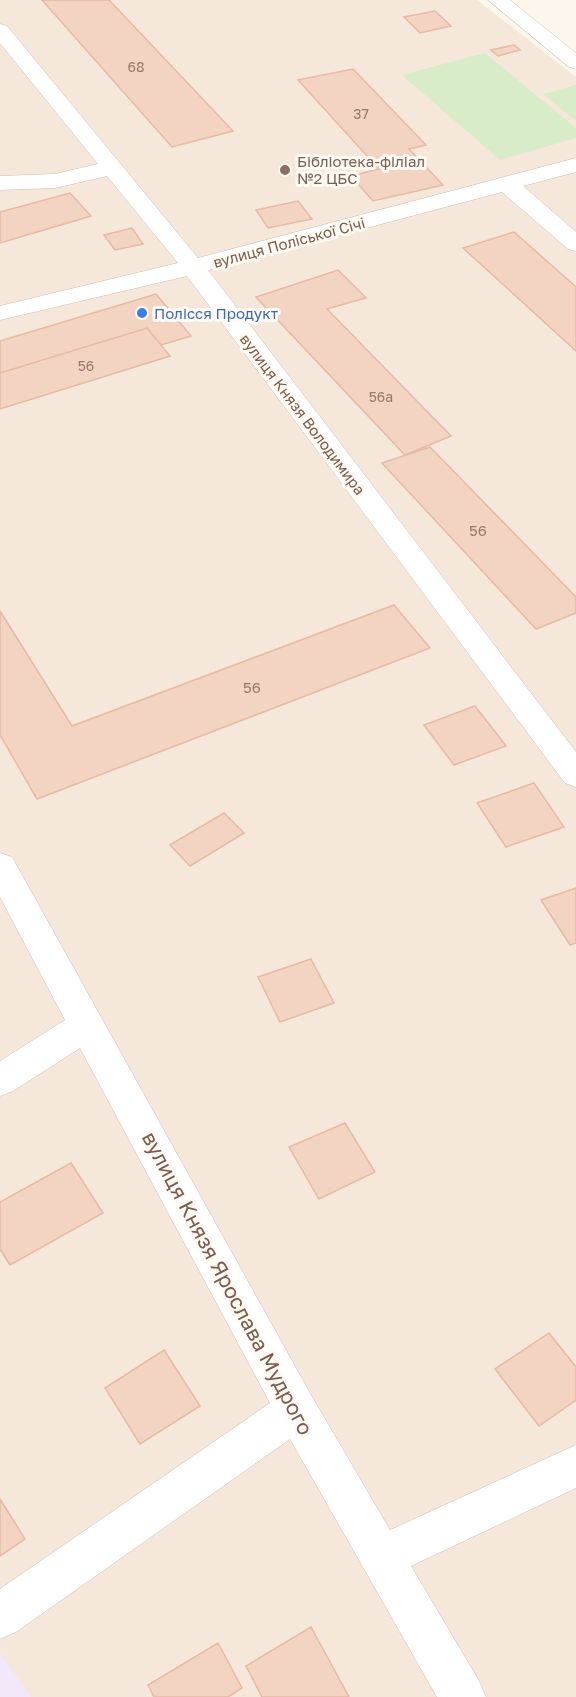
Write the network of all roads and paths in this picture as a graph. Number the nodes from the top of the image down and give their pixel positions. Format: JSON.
{"nodes":[{"id":1,"x":498,"y":0,"type":"edge"},
{"id":2,"x":0,"y":30,"type":"edge"},
{"id":3,"x":576,"y":63,"type":"edge"},
{"id":4,"x":576,"y":165,"type":"edge"},
{"id":5,"x":111,"y":168,"type":"junction"},
{"id":6,"x":0,"y":183,"type":"edge"},
{"id":7,"x":507,"y":184,"type":"junction"},
{"id":8,"x":576,"y":244,"type":"edge"},
{"id":9,"x":193,"y":267,"type":"junction"},
{"id":10,"x":0,"y":313,"type":"edge"},
{"id":11,"x":576,"y":775,"type":"edge"},
{"id":12,"x":6,"y":888,"type":"edge"},
{"id":13,"x":88,"y":1024,"type":"junction"},
{"id":14,"x":0,"y":1080,"type":"edge"},
{"id":15,"x":296,"y":1410,"type":"junction"},
{"id":16,"x":576,"y":1466,"type":"edge"},
{"id":17,"x":381,"y":1557,"type":"junction"},
{"id":18,"x":0,"y":1616,"type":"edge"},
{"id":19,"x":463,"y":1697,"type":"edge"}],
"edges":[{"from":1,"to":3,"type":"street"},
{"from":2,"to":5,"type":"street","name":"вулиця Князя Володимира"},
{"from":4,"to":7,"type":"street","name":"вулиця Поліської Січі"},
{"from":5,"to":6,"type":"street"},
{"from":5,"to":9,"type":"street","name":"вулиця Князя Володимира"},
{"from":7,"to":8,"type":"street"},
{"from":7,"to":9,"type":"street","name":"вулиця Поліської Січі"},
{"from":9,"to":10,"type":"street","name":"вулиця Поліської Січі"},
{"from":9,"to":11,"type":"street","name":"вулиця Князя Володимира"},
{"from":12,"to":13,"type":"street","name":"вулиця Князя Ярослава Мудрого"},
{"from":13,"to":14,"type":"street"},
{"from":13,"to":15,"type":"street","name":"вулиця Князя Ярослава Мудрого"},
{"from":15,"to":17,"type":"street","name":"вулиця Князя Ярослава Мудрого"},
{"from":15,"to":18,"type":"street"},
{"from":16,"to":17,"type":"street"},
{"from":17,"to":19,"type":"street","name":"вулиця Князя Ярослава Мудрого"}]}
